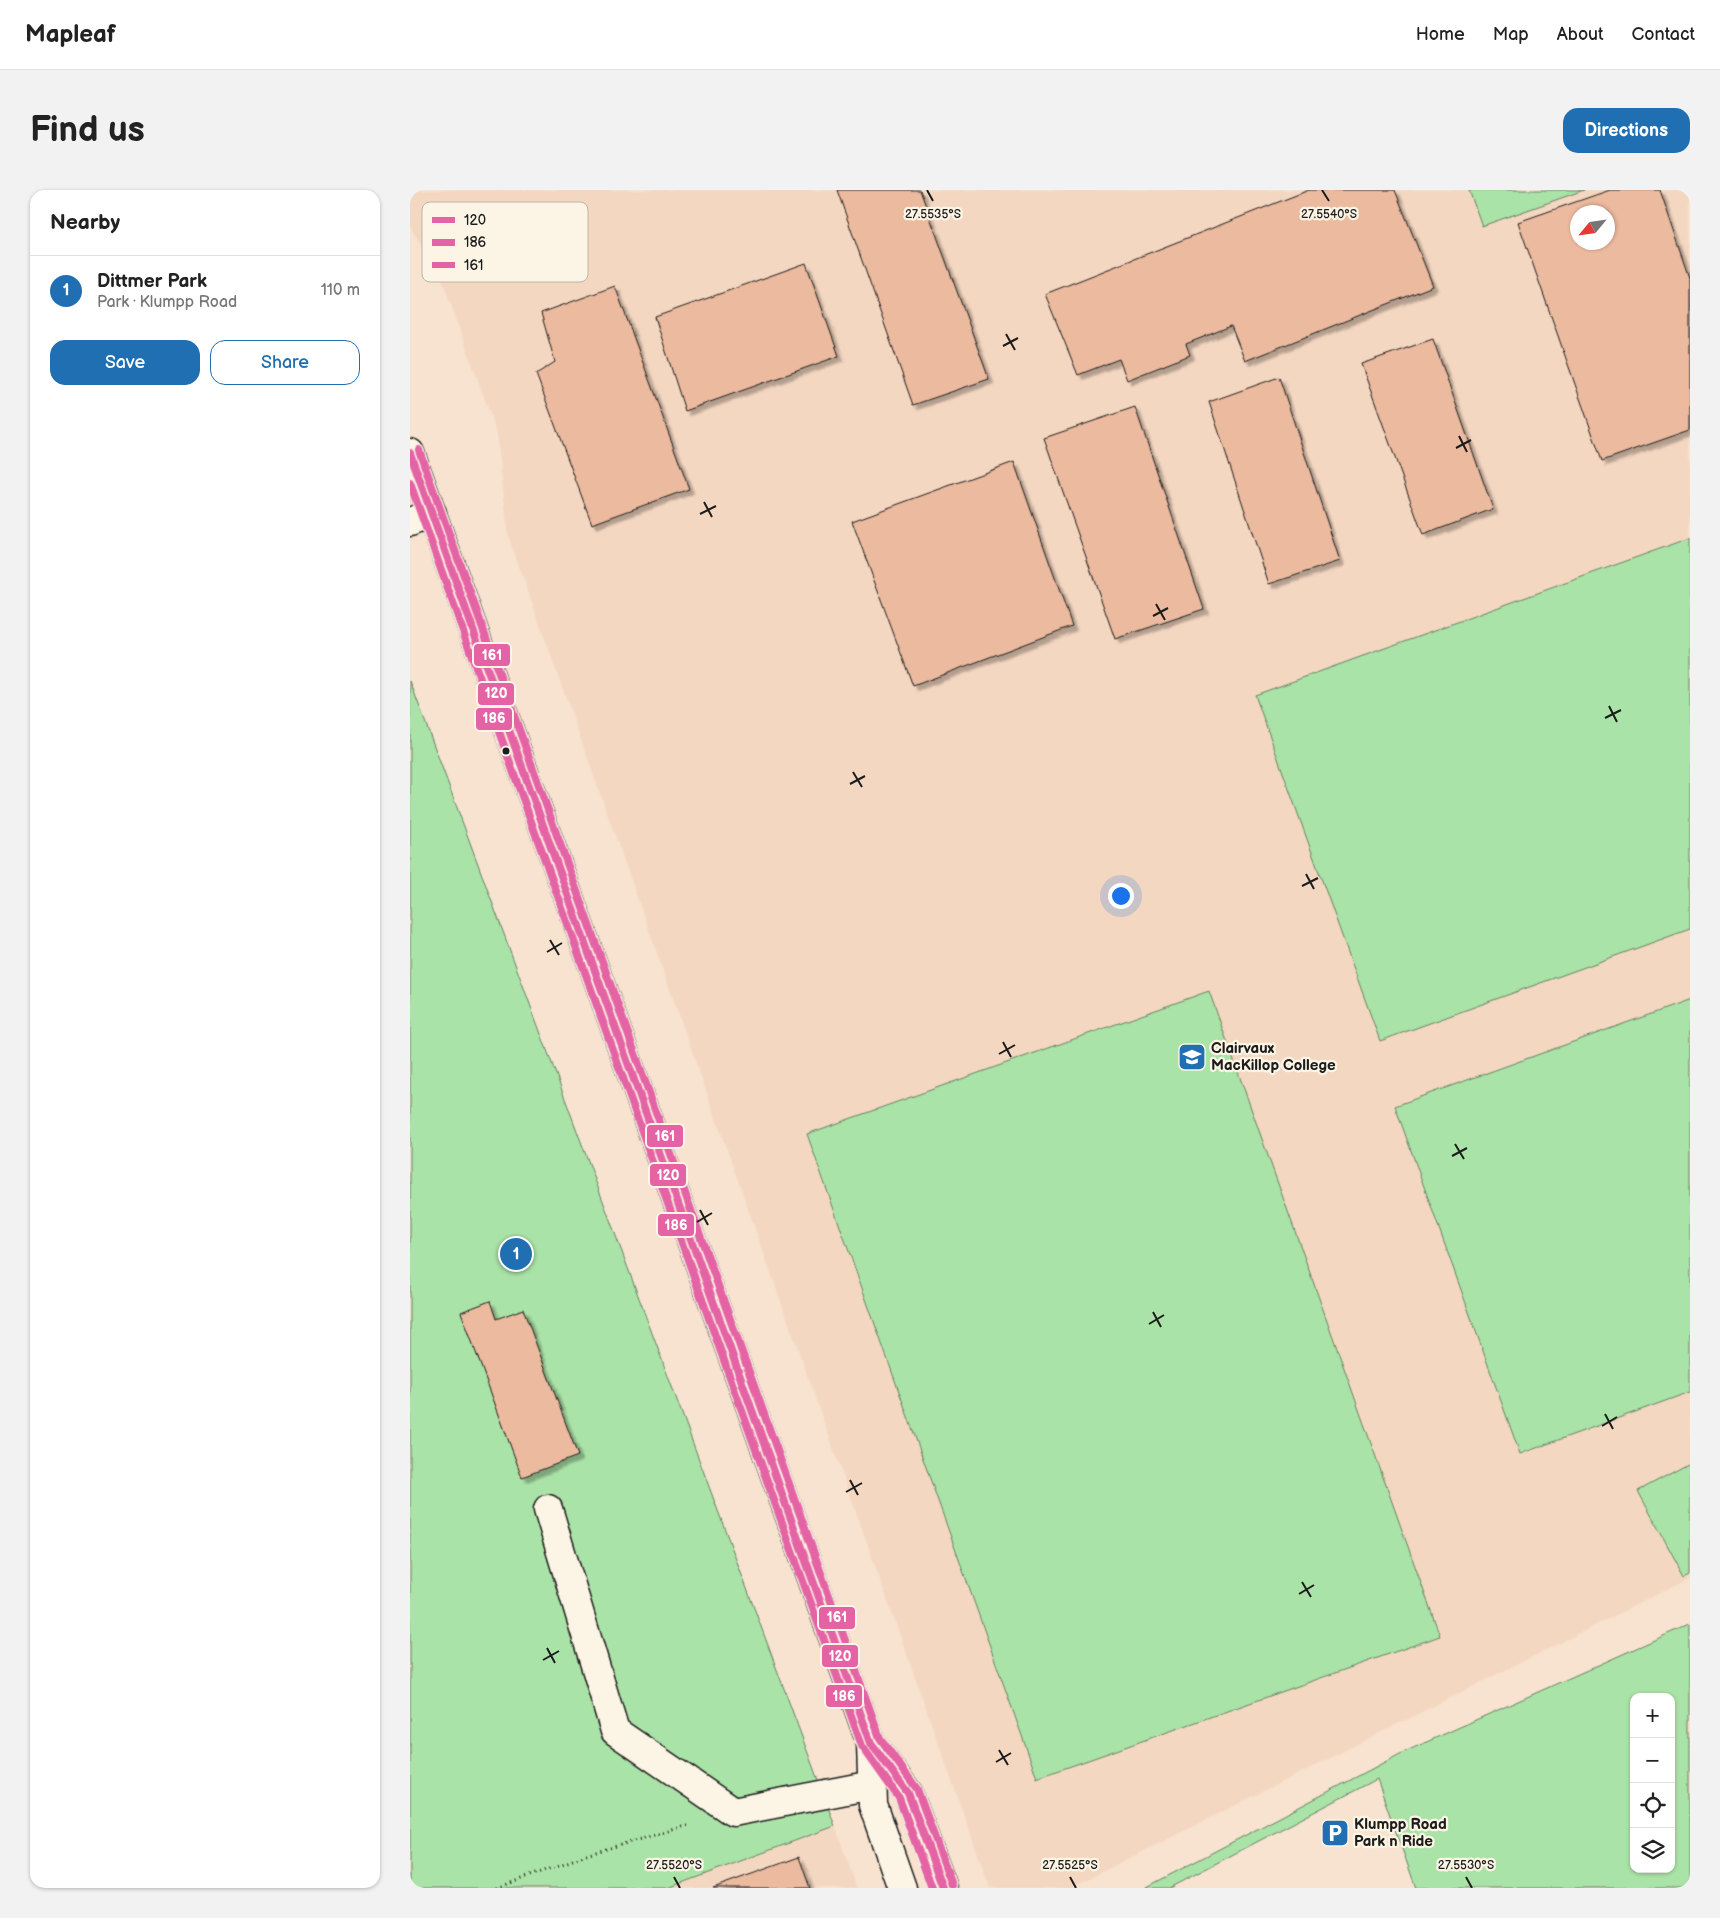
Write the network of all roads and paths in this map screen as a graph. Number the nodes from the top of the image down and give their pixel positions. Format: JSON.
{"nodes":[{"id":1,"x":410,"y":453,"type":"edge"},
{"id":2,"x":421,"y":518,"type":"edge"},
{"id":3,"x":548,"y":1509,"type":"dead end"},
{"id":4,"x":871,"y":1743,"type":"junction"},
{"id":5,"x":872,"y":1785,"type":"junction"},
{"id":6,"x":733,"y":1812,"type":"junction"},
{"id":7,"x":497,"y":1888,"type":"edge"},
{"id":8,"x":902,"y":1888,"type":"edge"},
{"id":9,"x":943,"y":1888,"type":"edge"}],
"edges":[{"from":1,"to":2,"type":"main road"},
{"from":2,"to":4,"type":"main road"},
{"from":3,"to":6,"type":"main road"},
{"from":4,"to":5,"type":"main road"},
{"from":4,"to":9,"type":"main road"},
{"from":5,"to":6,"type":"main road"},
{"from":5,"to":8,"type":"main road"},
{"from":6,"to":7,"type":"path"}]}
